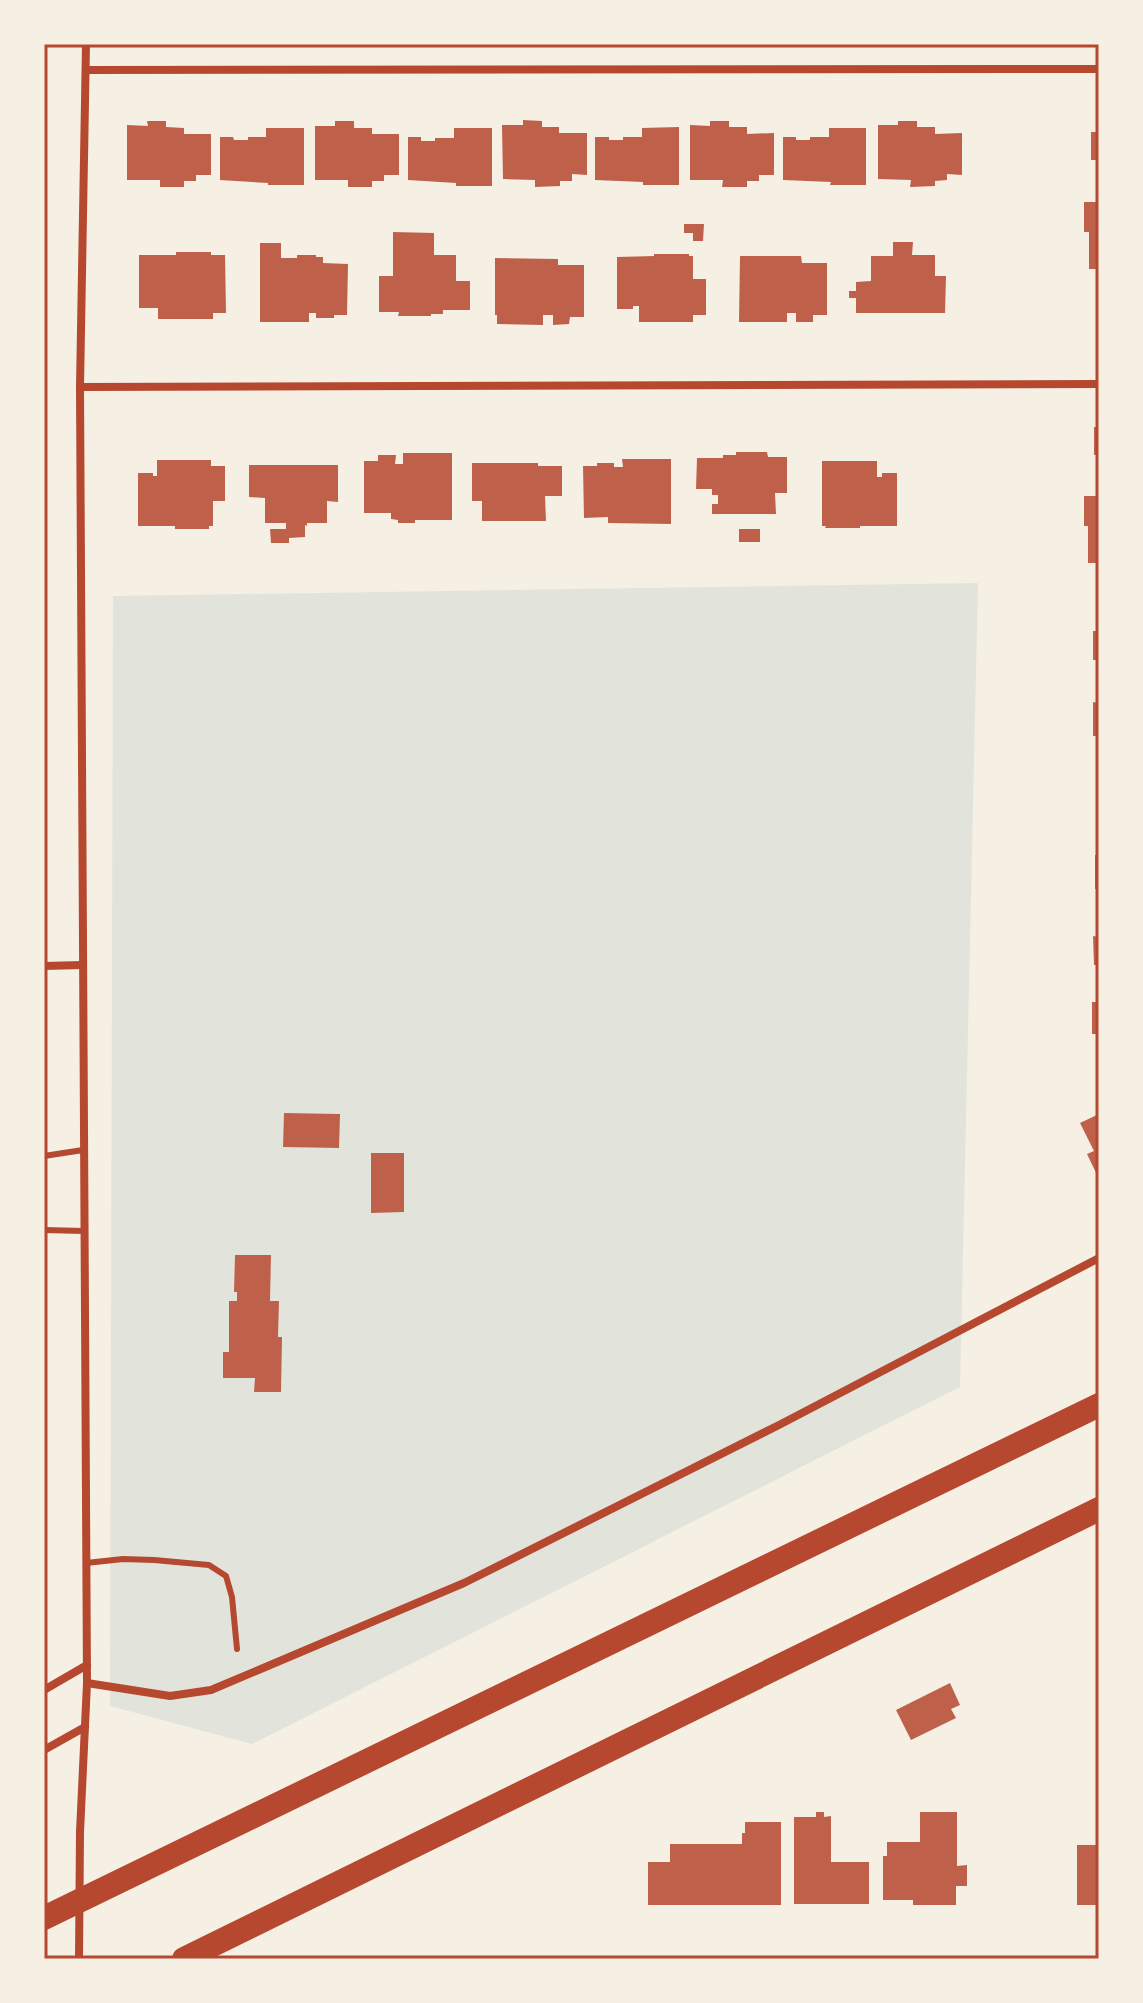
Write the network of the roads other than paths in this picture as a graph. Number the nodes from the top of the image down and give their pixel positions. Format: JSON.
{"nodes":[{"id":1,"x":86,"y":44,"type":"edge"},
{"id":2,"x":1099,"y":69,"type":"edge"},
{"id":3,"x":86,"y":70,"type":"junction"},
{"id":4,"x":1099,"y":384,"type":"edge"},
{"id":5,"x":80,"y":387,"type":"junction"},
{"id":6,"x":82,"y":965,"type":"junction"},
{"id":7,"x":44,"y":966,"type":"edge"},
{"id":8,"x":83,"y":1150,"type":"junction"},
{"id":9,"x":44,"y":1156,"type":"edge"},
{"id":10,"x":44,"y":1230,"type":"edge"},
{"id":11,"x":84,"y":1231,"type":"junction"},
{"id":12,"x":1099,"y":1258,"type":"edge"},
{"id":13,"x":1099,"y":1405,"type":"edge"},
{"id":14,"x":1099,"y":1509,"type":"edge"},
{"id":15,"x":86,"y":1563,"type":"junction"},
{"id":16,"x":237,"y":1649,"type":"dead end"},
{"id":17,"x":87,"y":1665,"type":"junction"},
{"id":18,"x":87,"y":1683,"type":"junction"},
{"id":19,"x":44,"y":1690,"type":"edge"},
{"id":20,"x":85,"y":1727,"type":"junction"},
{"id":21,"x":44,"y":1750,"type":"edge"},
{"id":22,"x":44,"y":1918,"type":"edge"},
{"id":23,"x":79,"y":1959,"type":"edge"},
{"id":24,"x":184,"y":1959,"type":"edge"}],
"edges":[{"from":1,"to":3,"type":"street"},
{"from":2,"to":3,"type":"street"},
{"from":3,"to":5,"type":"street"},
{"from":4,"to":5,"type":"street"},
{"from":5,"to":6,"type":"street"},
{"from":6,"to":7,"type":"street"},
{"from":6,"to":8,"type":"street"},
{"from":8,"to":9,"type":"lane"},
{"from":8,"to":11,"type":"street"},
{"from":10,"to":11,"type":"lane"},
{"from":11,"to":15,"type":"street"},
{"from":12,"to":18,"type":"street"},
{"from":13,"to":22,"type":"highway"},
{"from":14,"to":24,"type":"highway"},
{"from":15,"to":16,"type":"lane"},
{"from":15,"to":17,"type":"street"},
{"from":17,"to":18,"type":"street"},
{"from":17,"to":19,"type":"street"},
{"from":18,"to":20,"type":"street"},
{"from":20,"to":21,"type":"street"},
{"from":20,"to":23,"type":"street"}]}
